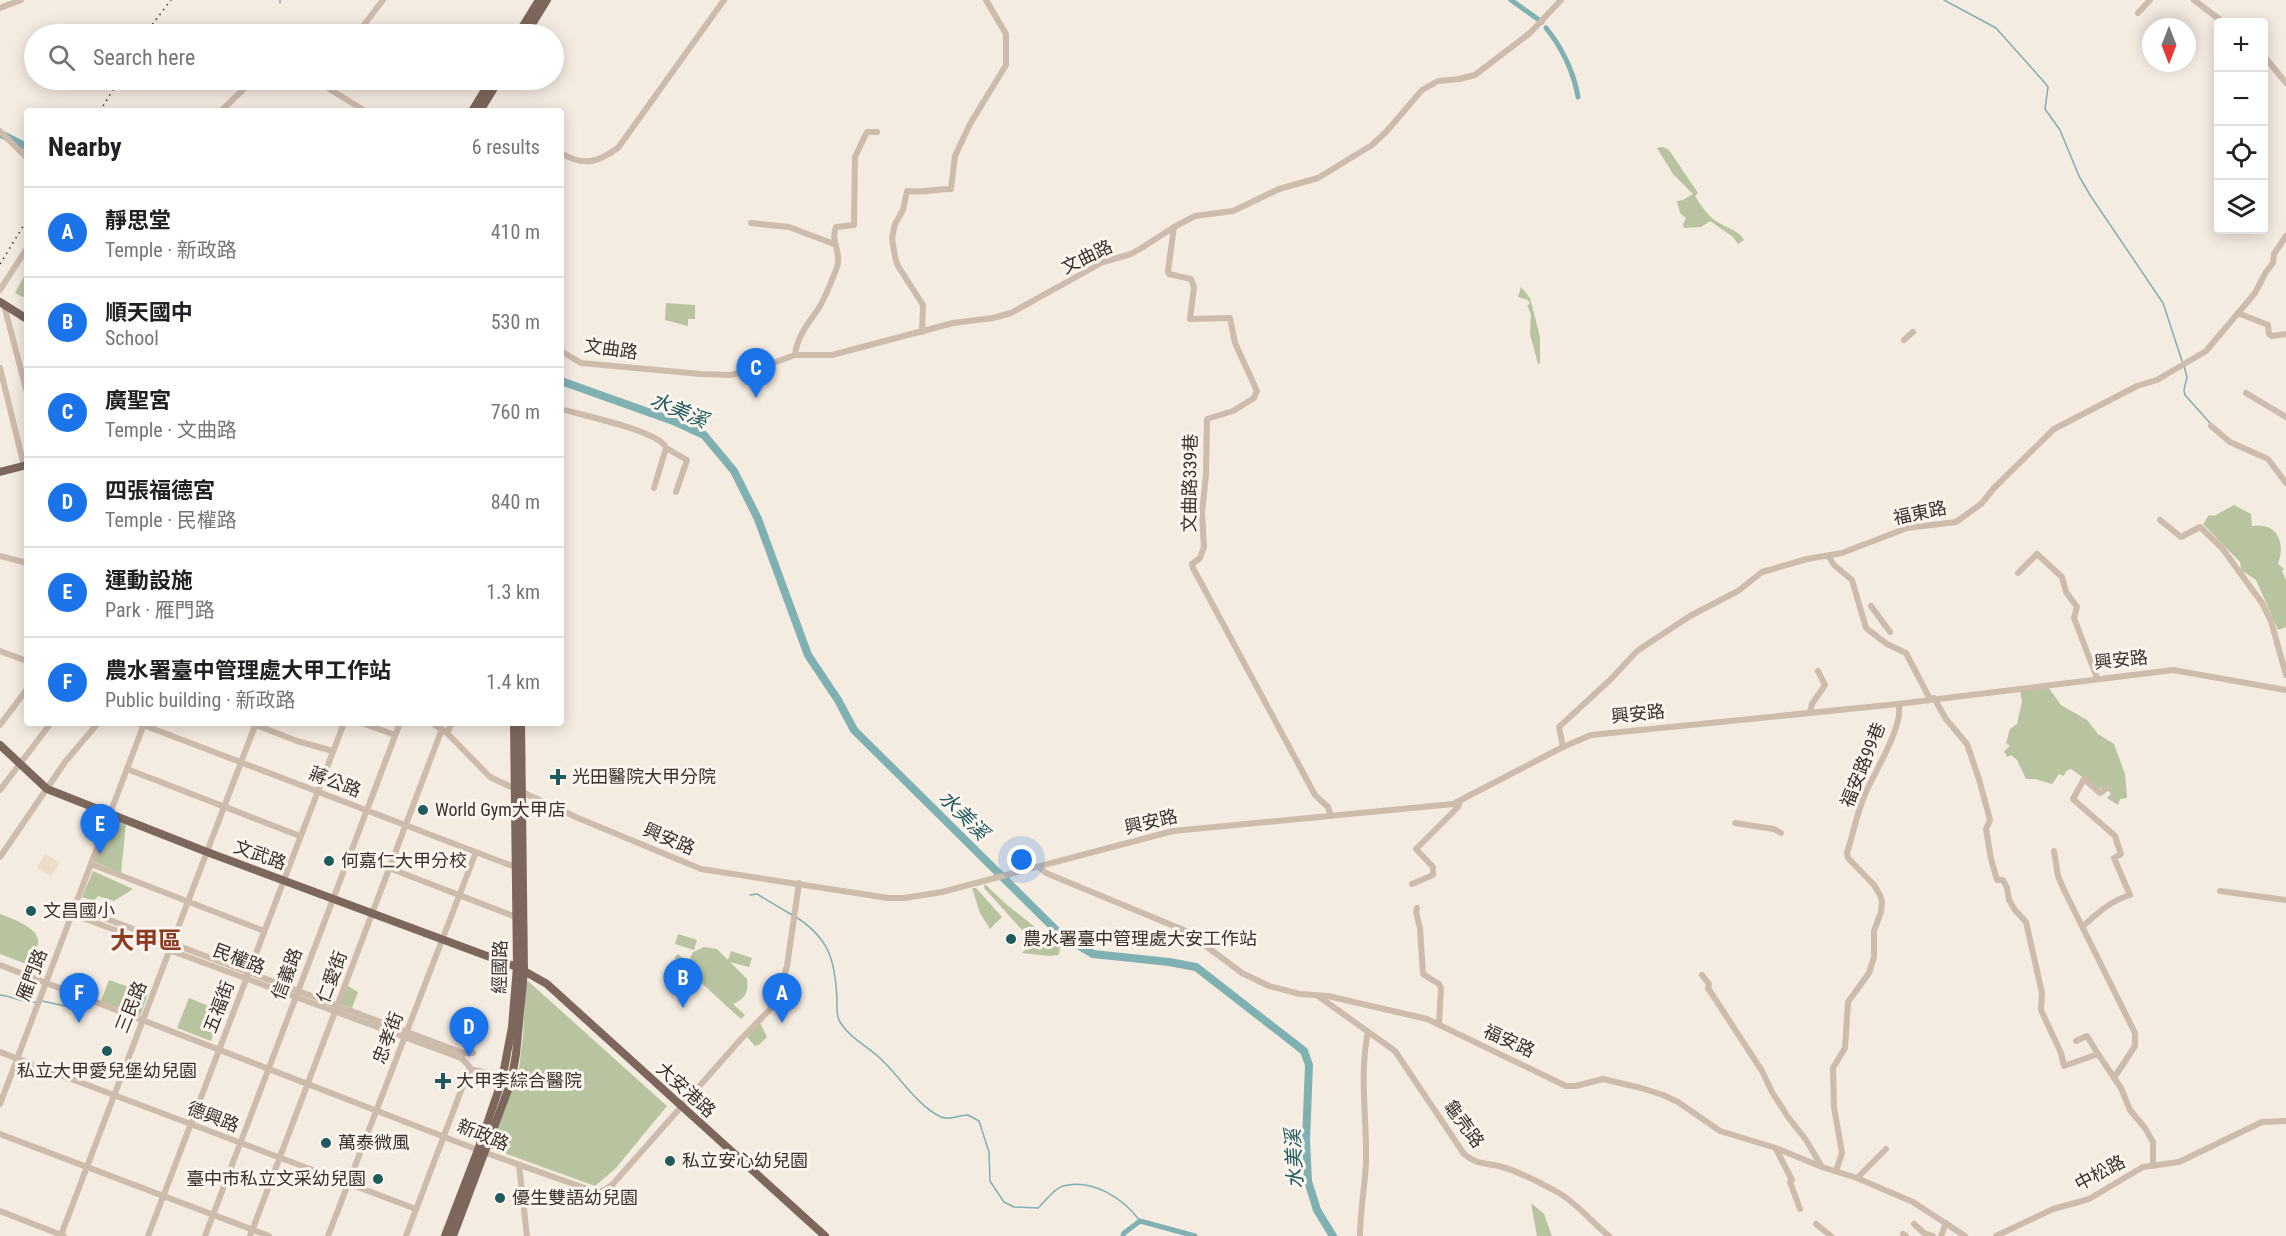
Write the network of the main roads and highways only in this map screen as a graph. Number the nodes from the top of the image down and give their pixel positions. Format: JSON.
{"nodes":[{"id":1,"x":539,"y":0,"type":"edge"},
{"id":2,"x":547,"y":0,"type":"edge"},
{"id":3,"x":524,"y":24,"type":"edge"},
{"id":4,"x":532,"y":24,"type":"edge"},
{"id":5,"x":485,"y":90,"type":"edge"},
{"id":6,"x":494,"y":90,"type":"edge"},
{"id":7,"x":474,"y":108,"type":"edge"},
{"id":8,"x":485,"y":108,"type":"edge"},
{"id":9,"x":2,"y":304,"type":"edge"},
{"id":10,"x":24,"y":317,"type":"edge"},
{"id":11,"x":24,"y":466,"type":"edge"},
{"id":12,"x":0,"y":472,"type":"edge"},
{"id":13,"x":514,"y":726,"type":"edge"},
{"id":14,"x":521,"y":726,"type":"edge"},
{"id":15,"x":0,"y":745,"type":"edge"},
{"id":16,"x":518,"y":791,"type":"junction"},
{"id":17,"x":519,"y":866,"type":"junction"},
{"id":18,"x":520,"y":969,"type":"junction"},
{"id":19,"x":482,"y":1151,"type":"junction"},
{"id":20,"x":445,"y":1236,"type":"edge"},
{"id":21,"x":453,"y":1236,"type":"edge"},
{"id":22,"x":825,"y":1236,"type":"edge"}],
"edges":[{"from":1,"to":3,"type":"main road"},
{"from":2,"to":4,"type":"main road"},
{"from":5,"to":7,"type":"main road"},
{"from":6,"to":8,"type":"main road"},
{"from":9,"to":10,"type":"main road"},
{"from":11,"to":12,"type":"main road"},
{"from":13,"to":16,"type":"main road","name":"經國路"},
{"from":14,"to":16,"type":"main road","name":"經國路"},
{"from":15,"to":18,"type":"main road","name":"文武路"},
{"from":16,"to":17,"type":"main road","name":"經國路"},
{"from":17,"to":18,"type":"main road","name":"經國路"},
{"from":17,"to":18,"type":"main road","name":"經國路"},
{"from":18,"to":19,"type":"main road","name":"經國路"},
{"from":18,"to":19,"type":"main road","name":"經國路"},
{"from":18,"to":22,"type":"main road","name":"大安港路"},
{"from":19,"to":20,"type":"main road","name":"經國路"},
{"from":19,"to":21,"type":"main road","name":"經國路"}]}
